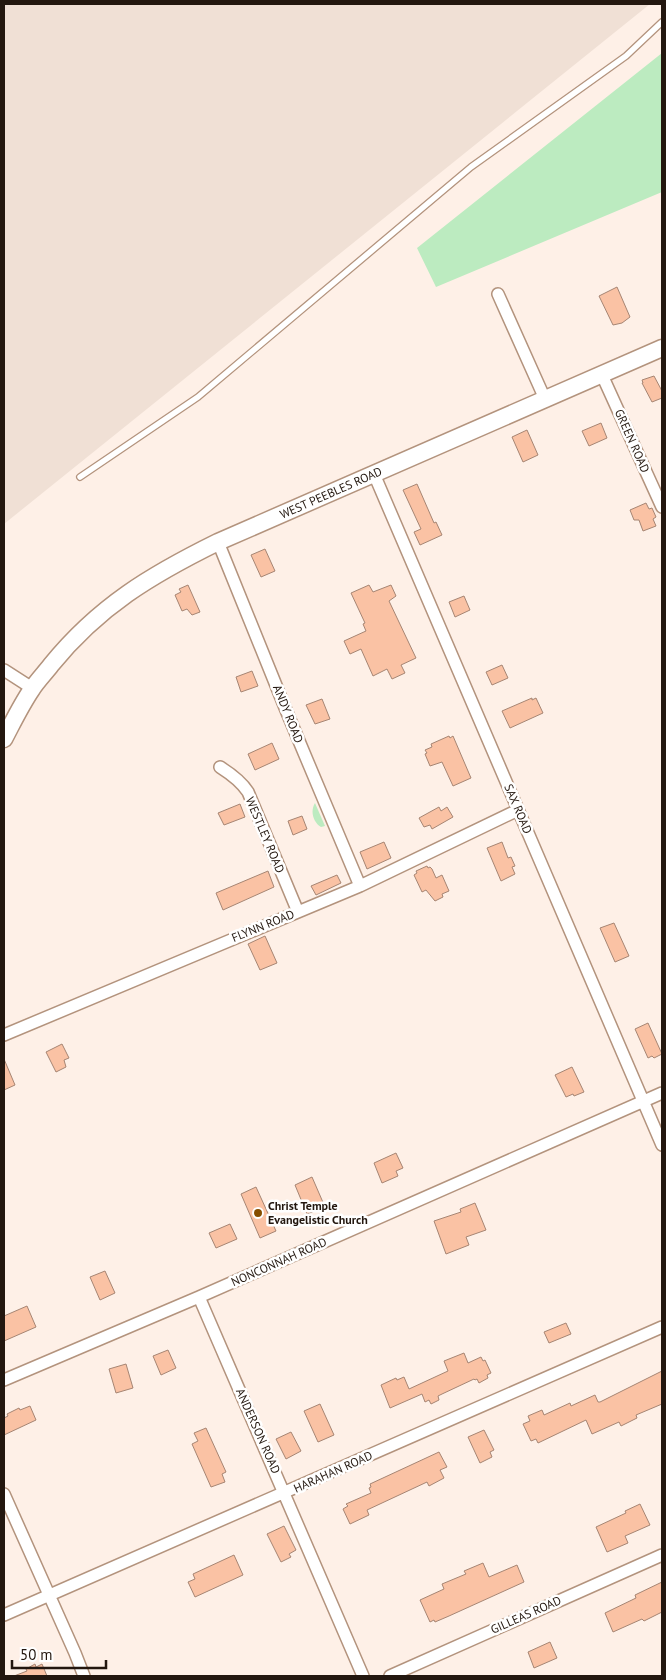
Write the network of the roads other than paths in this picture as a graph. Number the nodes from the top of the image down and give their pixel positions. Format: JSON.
{"nodes":[{"id":1,"x":662,"y":22,"type":"edge"},
{"id":2,"x":498,"y":294,"type":"dead end"},
{"id":3,"x":662,"y":348,"type":"edge"},
{"id":4,"x":602,"y":375,"type":"junction"},
{"id":5,"x":545,"y":399,"type":"junction"},
{"id":6,"x":374,"y":474,"type":"junction"},
{"id":7,"x":80,"y":476,"type":"dead end"},
{"id":8,"x":662,"y":507,"type":"edge"},
{"id":9,"x":218,"y":542,"type":"junction"},
{"id":10,"x":4,"y":670,"type":"edge"},
{"id":11,"x":32,"y":688,"type":"junction"},
{"id":12,"x":4,"y":739,"type":"edge"},
{"id":13,"x":220,"y":767,"type":"dead end"},
{"id":14,"x":518,"y":810,"type":"junction"},
{"id":15,"x":360,"y":886,"type":"junction"},
{"id":16,"x":298,"y":912,"type":"junction"},
{"id":17,"x":4,"y":1035,"type":"edge"},
{"id":18,"x":662,"y":1093,"type":"edge"},
{"id":19,"x":644,"y":1102,"type":"junction"},
{"id":20,"x":662,"y":1145,"type":"edge"},
{"id":21,"x":199,"y":1297,"type":"junction"},
{"id":22,"x":662,"y":1327,"type":"edge"},
{"id":23,"x":4,"y":1380,"type":"edge"},
{"id":24,"x":285,"y":1493,"type":"junction"},
{"id":25,"x":4,"y":1494,"type":"edge"},
{"id":26,"x":662,"y":1555,"type":"edge"},
{"id":27,"x":50,"y":1595,"type":"junction"},
{"id":28,"x":4,"y":1616,"type":"edge"},
{"id":29,"x":84,"y":1676,"type":"edge"},
{"id":30,"x":363,"y":1676,"type":"edge"},
{"id":31,"x":390,"y":1676,"type":"edge"}],
"edges":[{"from":1,"to":7,"type":"lane"},
{"from":2,"to":5,"type":"street"},
{"from":3,"to":4,"type":"main road","name":"WEST PEEBLES ROAD"},
{"from":4,"to":5,"type":"main road","name":"WEST PEEBLES ROAD"},
{"from":4,"to":8,"type":"street","name":"GREEN ROAD"},
{"from":5,"to":6,"type":"main road","name":"WEST PEEBLES ROAD"},
{"from":6,"to":9,"type":"main road","name":"WEST PEEBLES ROAD"},
{"from":6,"to":14,"type":"street","name":"SAX ROAD"},
{"from":9,"to":11,"type":"main road","name":"WEST PEEBLES ROAD"},
{"from":9,"to":15,"type":"street","name":"ANDY ROAD"},
{"from":10,"to":11,"type":"street"},
{"from":11,"to":12,"type":"main road","name":"WEST PEEBLES ROAD"},
{"from":13,"to":16,"type":"street","name":"WESTLEY ROAD"},
{"from":14,"to":15,"type":"street","name":"FLYNN ROAD"},
{"from":14,"to":19,"type":"street","name":"SAX ROAD"},
{"from":15,"to":16,"type":"street","name":"FLYNN ROAD"},
{"from":16,"to":17,"type":"street","name":"FLYNN ROAD"},
{"from":18,"to":19,"type":"street","name":"NONCONNAH ROAD"},
{"from":19,"to":20,"type":"street","name":"SAX ROAD"},
{"from":19,"to":21,"type":"street","name":"NONCONNAH ROAD"},
{"from":21,"to":23,"type":"street","name":"NONCONNAH ROAD"},
{"from":21,"to":24,"type":"street","name":"ANDERSON ROAD"},
{"from":22,"to":24,"type":"street","name":"HARAHAN ROAD"},
{"from":24,"to":27,"type":"street","name":"HARAHAN ROAD"},
{"from":24,"to":30,"type":"street","name":"ANDERSON ROAD"},
{"from":25,"to":27,"type":"street"},
{"from":26,"to":31,"type":"street","name":"GILLEAS ROAD"},
{"from":27,"to":28,"type":"street","name":"HARAHAN ROAD"},
{"from":27,"to":29,"type":"street"}]}
